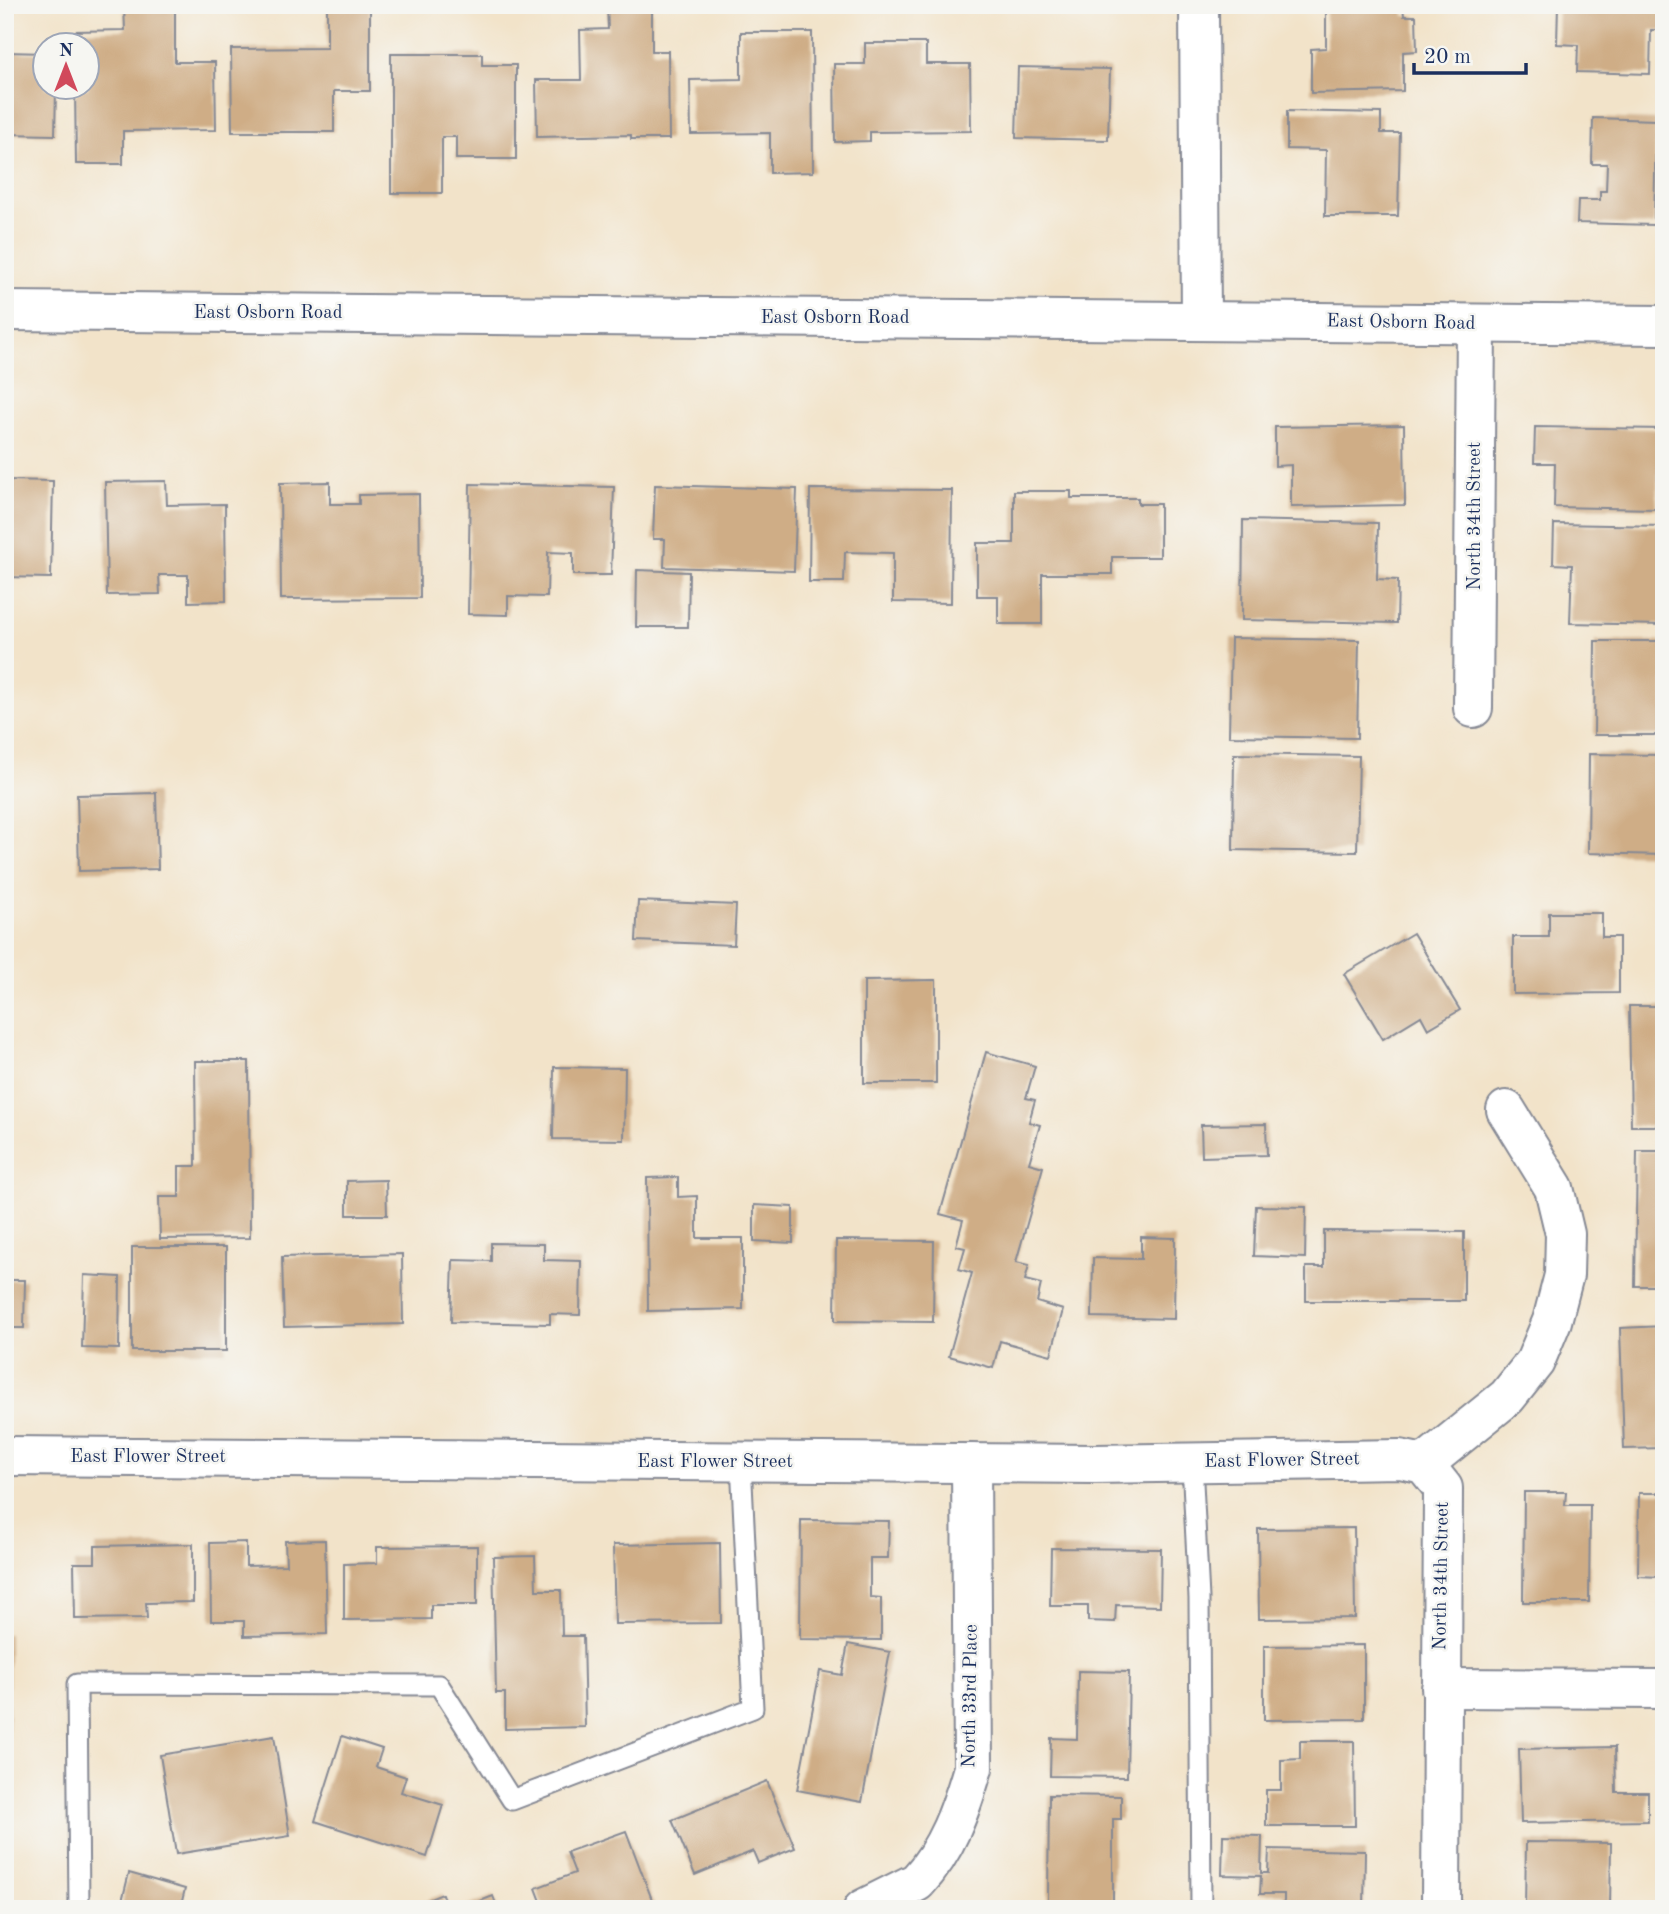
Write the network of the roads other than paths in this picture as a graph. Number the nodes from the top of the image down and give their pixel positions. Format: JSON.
{"nodes":[{"id":1,"x":1199,"y":5,"type":"edge"},
{"id":2,"x":5,"y":312,"type":"edge"},
{"id":3,"x":1201,"y":321,"type":"junction"},
{"id":4,"x":1476,"y":324,"type":"junction"},
{"id":5,"x":1664,"y":325,"type":"edge"},
{"id":6,"x":1474,"y":708,"type":"dead end"},
{"id":7,"x":1506,"y":1110,"type":"dead end"},
{"id":8,"x":5,"y":1456,"type":"edge"},
{"id":9,"x":741,"y":1462,"type":"junction"},
{"id":10,"x":1192,"y":1462,"type":"junction"},
{"id":11,"x":971,"y":1463,"type":"junction"},
{"id":12,"x":1424,"y":1464,"type":"junction"},
{"id":13,"x":1441,"y":1688,"type":"junction"},
{"id":14,"x":1664,"y":1689,"type":"edge"},
{"id":15,"x":928,"y":1895,"type":"edge"},
{"id":16,"x":79,"y":1909,"type":"edge"},
{"id":17,"x":863,"y":1909,"type":"edge"},
{"id":18,"x":1201,"y":1909,"type":"edge"},
{"id":19,"x":1441,"y":1909,"type":"edge"}],
"edges":[{"from":1,"to":3,"type":"street"},
{"from":2,"to":3,"type":"street","name":"East Osborn Road"},
{"from":3,"to":4,"type":"street","name":"East Osborn Road"},
{"from":4,"to":5,"type":"street","name":"East Osborn Road"},
{"from":4,"to":6,"type":"street","name":"North 34th Street"},
{"from":7,"to":12,"type":"street"},
{"from":8,"to":9,"type":"street","name":"East Flower Street"},
{"from":9,"to":11,"type":"street","name":"East Flower Street"},
{"from":9,"to":16,"type":"lane"},
{"from":10,"to":11,"type":"street","name":"East Flower Street"},
{"from":10,"to":12,"type":"street","name":"East Flower Street"},
{"from":10,"to":18,"type":"lane"},
{"from":11,"to":15,"type":"street","name":"North 33rd Place"},
{"from":12,"to":13,"type":"street","name":"North 34th Street"},
{"from":13,"to":14,"type":"street"},
{"from":13,"to":19,"type":"street","name":"North 34th Street"},
{"from":15,"to":17,"type":"street"}]}
